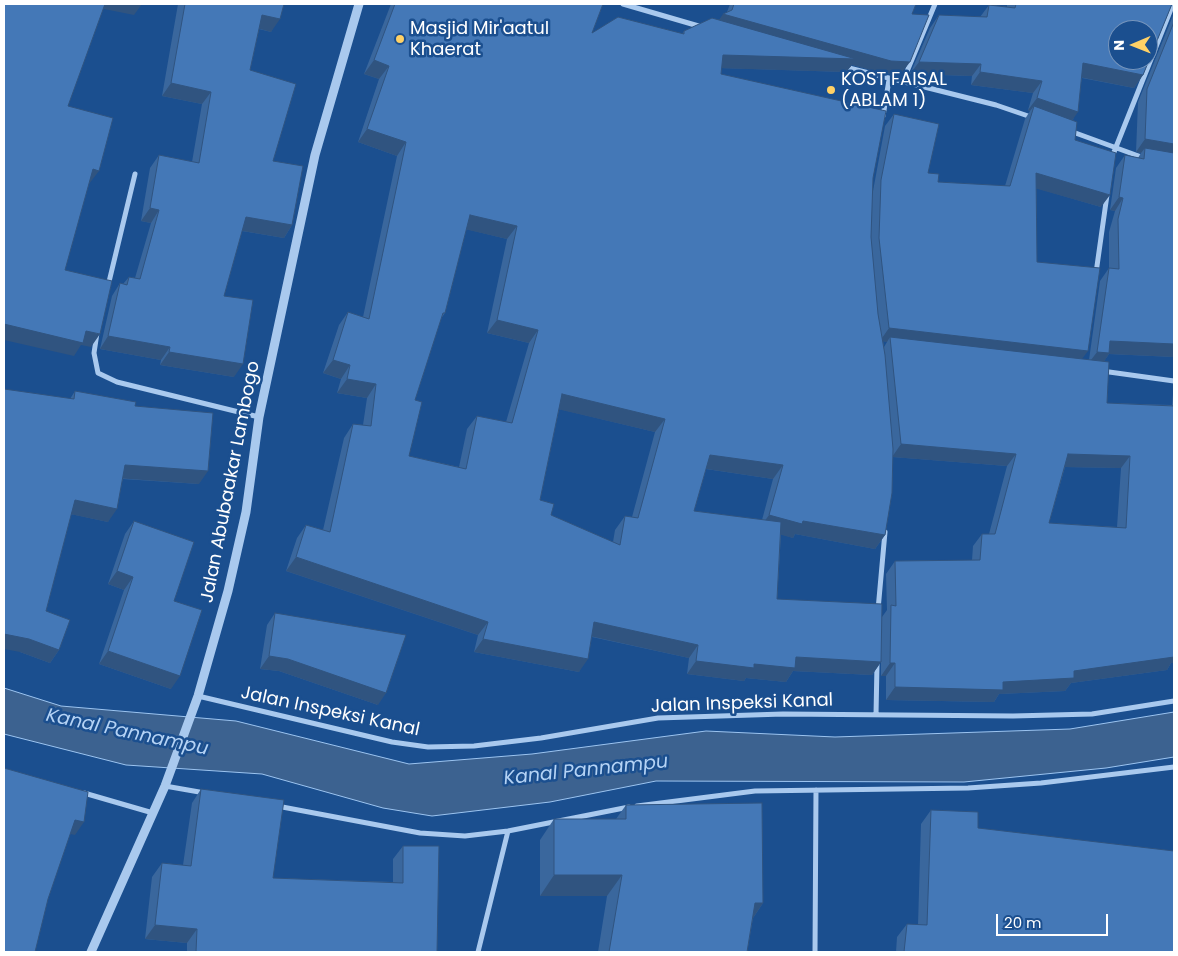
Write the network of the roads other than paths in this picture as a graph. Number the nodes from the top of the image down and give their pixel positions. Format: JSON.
{"nodes":[{"id":1,"x":359,"y":4,"type":"edge"},
{"id":2,"x":623,"y":4,"type":"edge"},
{"id":3,"x":935,"y":4,"type":"edge"},
{"id":4,"x":1173,"y":4,"type":"edge"},
{"id":5,"x":709,"y":29,"type":"edge"},
{"id":6,"x":837,"y":64,"type":"edge"},
{"id":7,"x":889,"y":80,"type":"junction"},
{"id":8,"x":903,"y":81,"type":"junction"},
{"id":9,"x":1043,"y":120,"type":"edge"},
{"id":10,"x":882,"y":126,"type":"edge"},
{"id":11,"x":1062,"y":127,"type":"edge"},
{"id":12,"x":1114,"y":149,"type":"junction"},
{"id":13,"x":1113,"y":158,"type":"edge"},
{"id":14,"x":1151,"y":159,"type":"edge"},
{"id":15,"x":135,"y":174,"type":"dead end"},
{"id":16,"x":1109,"y":187,"type":"edge"},
{"id":17,"x":1095,"y":282,"type":"edge"},
{"id":18,"x":106,"y":296,"type":"edge"},
{"id":19,"x":99,"y":323,"type":"edge"},
{"id":20,"x":1092,"y":369,"type":"edge"},
{"id":21,"x":1174,"y":381,"type":"edge"},
{"id":22,"x":260,"y":417,"type":"junction"},
{"id":23,"x":885,"y":525,"type":"edge"},
{"id":24,"x":877,"y":621,"type":"edge"},
{"id":25,"x":877,"y":659,"type":"edge"},
{"id":26,"x":198,"y":696,"type":"junction"},
{"id":27,"x":1174,"y":701,"type":"edge"},
{"id":28,"x":876,"y":715,"type":"junction"},
{"id":29,"x":1174,"y":767,"type":"edge"},
{"id":30,"x":164,"y":786,"type":"junction"},
{"id":31,"x":74,"y":790,"type":"edge"},
{"id":32,"x":816,"y":790,"type":"junction"},
{"id":33,"x":213,"y":794,"type":"edge"},
{"id":34,"x":270,"y":804,"type":"edge"},
{"id":35,"x":153,"y":812,"type":"junction"},
{"id":36,"x":508,"y":831,"type":"junction"},
{"id":37,"x":92,"y":952,"type":"edge"},
{"id":38,"x":478,"y":952,"type":"edge"},
{"id":39,"x":816,"y":952,"type":"edge"}],
"edges":[{"from":1,"to":22,"type":"street","name":"Jalan Abubaakar Lambogo"},
{"from":2,"to":5,"type":"street"},
{"from":3,"to":8,"type":"street"},
{"from":4,"to":12,"type":"street"},
{"from":6,"to":7,"type":"street"},
{"from":7,"to":8,"type":"street"},
{"from":7,"to":10,"type":"street"},
{"from":8,"to":9,"type":"street"},
{"from":11,"to":12,"type":"street"},
{"from":12,"to":13,"type":"street"},
{"from":12,"to":14,"type":"street"},
{"from":15,"to":18,"type":"street"},
{"from":16,"to":17,"type":"street"},
{"from":19,"to":22,"type":"street"},
{"from":20,"to":21,"type":"street"},
{"from":22,"to":26,"type":"street","name":"Jalan Abubaakar Lambogo"},
{"from":23,"to":24,"type":"street"},
{"from":25,"to":28,"type":"street"},
{"from":26,"to":28,"type":"street","name":"Jalan Inspeksi Kanal"},
{"from":26,"to":30,"type":"street","name":"Jalan Abubaakar Lambogo"},
{"from":27,"to":28,"type":"street","name":"Jalan Inspeksi Kanal"},
{"from":29,"to":32,"type":"street"},
{"from":30,"to":33,"type":"street"},
{"from":30,"to":35,"type":"street","name":"Jalan Abubaakar Lambogo"},
{"from":31,"to":35,"type":"street"},
{"from":32,"to":36,"type":"street"},
{"from":32,"to":39,"type":"street"},
{"from":34,"to":36,"type":"street"},
{"from":35,"to":37,"type":"street","name":"Jalan Abubaakar Lambogo"},
{"from":36,"to":38,"type":"street"}]}
